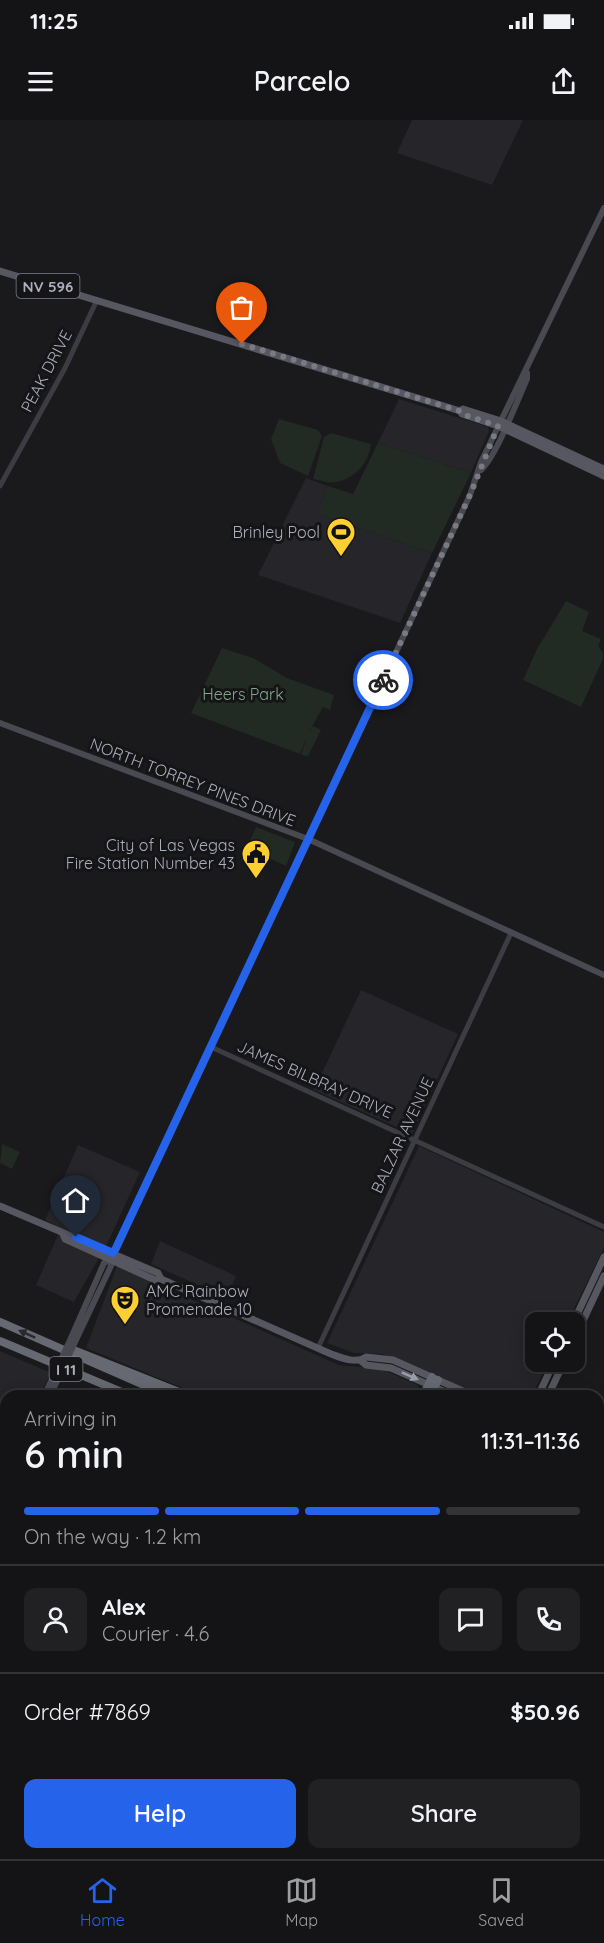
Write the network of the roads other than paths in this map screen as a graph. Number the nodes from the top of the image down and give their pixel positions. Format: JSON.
{"nodes":[{"id":1,"x":604,"y":208,"type":"edge"},
{"id":2,"x":0,"y":271,"type":"edge"},
{"id":3,"x":97,"y":300,"type":"junction"},
{"id":4,"x":502,"y":425,"type":"junction"},
{"id":5,"x":572,"y":457,"type":"junction"},
{"id":6,"x":604,"y":469,"type":"edge"},
{"id":7,"x":604,"y":476,"type":"edge"},
{"id":8,"x":0,"y":486,"type":"edge"},
{"id":9,"x":0,"y":723,"type":"edge"},
{"id":10,"x":308,"y":839,"type":"junction"},
{"id":11,"x":511,"y":933,"type":"junction"},
{"id":12,"x":604,"y":975,"type":"edge"},
{"id":13,"x":211,"y":1047,"type":"junction"},
{"id":14,"x":415,"y":1140,"type":"junction"},
{"id":15,"x":0,"y":1206,"type":"edge"},
{"id":16,"x":604,"y":1227,"type":"edge"},
{"id":17,"x":111,"y":1256,"type":"junction"},
{"id":18,"x":604,"y":1257,"type":"edge"},
{"id":19,"x":604,"y":1276,"type":"edge"},
{"id":20,"x":590,"y":1286,"type":"junction"},
{"id":21,"x":595,"y":1296,"type":"junction"},
{"id":22,"x":589,"y":1309,"type":"junction"},
{"id":23,"x":578,"y":1312,"type":"edge"},
{"id":24,"x":584,"y":1312,"type":"edge"},
{"id":25,"x":585,"y":1317,"type":"edge"},
{"id":26,"x":0,"y":1322,"type":"edge"},
{"id":27,"x":0,"y":1341,"type":"edge"},
{"id":28,"x":54,"y":1346,"type":"junction"},
{"id":29,"x":318,"y":1348,"type":"junction"},
{"id":30,"x":549,"y":1372,"type":"edge"},
{"id":31,"x":559,"y":1372,"type":"edge"},
{"id":32,"x":55,"y":1380,"type":"junction"},
{"id":33,"x":433,"y":1382,"type":"junction"},
{"id":34,"x":48,"y":1390,"type":"edge"},
{"id":35,"x":52,"y":1390,"type":"edge"},
{"id":36,"x":117,"y":1390,"type":"edge"},
{"id":37,"x":155,"y":1390,"type":"edge"},
{"id":38,"x":174,"y":1390,"type":"edge"},
{"id":39,"x":427,"y":1390,"type":"edge"},
{"id":40,"x":431,"y":1390,"type":"edge"},
{"id":41,"x":445,"y":1390,"type":"edge"},
{"id":42,"x":456,"y":1390,"type":"edge"},
{"id":43,"x":541,"y":1390,"type":"edge"},
{"id":44,"x":551,"y":1390,"type":"edge"}],
"edges":[{"from":1,"to":4,"type":"main road"},
{"from":2,"to":3,"type":"main road","number":"NV 596"},
{"from":3,"to":4,"type":"main road","number":"NV 596"},
{"from":3,"to":8,"type":"street","name":"PEAK DRIVE"},
{"from":4,"to":5,"type":"main road"},
{"from":4,"to":10,"type":"main road"},
{"from":5,"to":6,"type":"main road"},
{"from":5,"to":7,"type":"main road"},
{"from":9,"to":10,"type":"main road","name":"NORTH TORREY PINES DRIVE"},
{"from":10,"to":11,"type":"main road","name":"NORTH TORREY PINES DRIVE"},
{"from":10,"to":13,"type":"main road"},
{"from":11,"to":12,"type":"main road","name":"NORTH TORREY PINES DRIVE"},
{"from":11,"to":14,"type":"street","name":"BALZAR AVENUE"},
{"from":13,"to":14,"type":"street","name":"JAMES BILBRAY DRIVE"},
{"from":13,"to":17,"type":"main road"},
{"from":14,"to":16,"type":"street","name":"JAMES BILBRAY DRIVE"},
{"from":14,"to":29,"type":"street","name":"BALZAR AVENUE"},
{"from":15,"to":17,"type":"main road"},
{"from":17,"to":29,"type":"main road"},
{"from":17,"to":32,"type":"main road","bridge":true},
{"from":18,"to":20,"type":"main road"},
{"from":19,"to":21,"type":"main road"},
{"from":20,"to":21,"type":"main road"},
{"from":20,"to":23,"type":"main road"},
{"from":21,"to":22,"type":"main road"},
{"from":22,"to":24,"type":"main road"},
{"from":22,"to":25,"type":"main road"},
{"from":28,"to":26,"type":"highway","number":"I 11","one_way":true},
{"from":27,"to":36,"type":"highway","number":"I 11"},
{"from":28,"to":37,"type":"highway","number":"I 11"},
{"from":28,"to":38,"type":"highway"},
{"from":29,"to":33,"type":"main road"},
{"from":30,"to":43,"type":"main road"},
{"from":31,"to":44,"type":"main road"},
{"from":32,"to":34,"type":"main road"},
{"from":32,"to":35,"type":"main road"},
{"from":33,"to":39,"type":"highway"},
{"from":33,"to":40,"type":"highway"},
{"from":33,"to":41,"type":"main road"},
{"from":33,"to":42,"type":"main road"}]}
